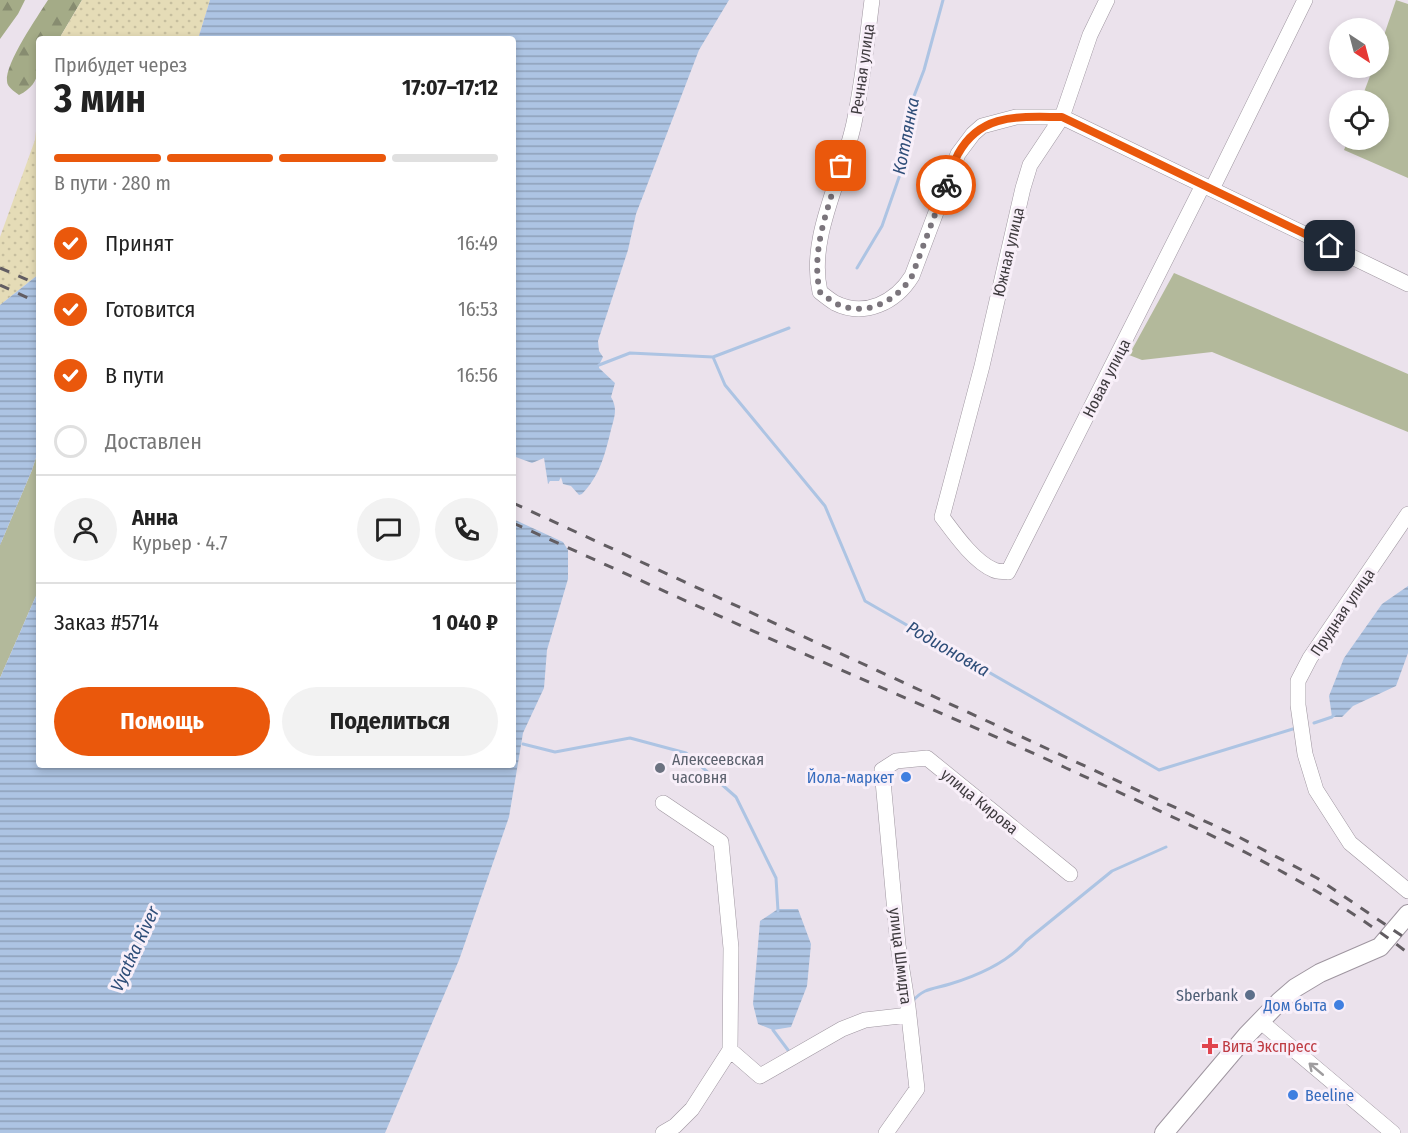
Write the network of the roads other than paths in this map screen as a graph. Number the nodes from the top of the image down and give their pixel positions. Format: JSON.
{"nodes":[{"id":1,"x":872,"y":0,"type":"edge"},
{"id":2,"x":1107,"y":0,"type":"edge"},
{"id":3,"x":1305,"y":0,"type":"edge"},
{"id":4,"x":1062,"y":117,"type":"junction"},
{"id":5,"x":1207,"y":187,"type":"junction"},
{"id":6,"x":1408,"y":284,"type":"edge"},
{"id":7,"x":1408,"y":514,"type":"edge"},
{"id":8,"x":1008,"y":572,"type":"joint"},
{"id":9,"x":882,"y":770,"type":"joint"},
{"id":10,"x":663,"y":803,"type":"dead end"},
{"id":11,"x":1070,"y":874,"type":"dead end"},
{"id":12,"x":1408,"y":891,"type":"edge"},
{"id":13,"x":1408,"y":914,"type":"edge"},
{"id":14,"x":909,"y":1015,"type":"junction"},
{"id":15,"x":1260,"y":1021,"type":"junction"},
{"id":16,"x":730,"y":1050,"type":"junction"},
{"id":17,"x":663,"y":1133,"type":"edge"},
{"id":18,"x":886,"y":1133,"type":"edge"},
{"id":19,"x":1164,"y":1133,"type":"edge"},
{"id":20,"x":1393,"y":1133,"type":"edge"}],
"edges":[{"from":1,"to":4,"type":"street","name":"Речная улица"},
{"from":2,"to":4,"type":"street","name":"Южная улица"},
{"from":3,"to":5,"type":"street","name":"Новая улица"},
{"from":4,"to":5,"type":"street"},
{"from":4,"to":8,"type":"street","name":"Южная улица"},
{"from":5,"to":6,"type":"street"},
{"from":5,"to":8,"type":"street","name":"Новая улица"},
{"from":7,"to":12,"type":"street","name":"Прудная улица"},
{"from":9,"to":11,"type":"street","name":"улица Кирова"},
{"from":9,"to":14,"type":"street","name":"улица Шмидта"},
{"from":10,"to":16,"type":"street"},
{"from":13,"to":15,"type":"main road"},
{"from":14,"to":16,"type":"street"},
{"from":14,"to":18,"type":"street","name":"улица Шмидта"},
{"from":15,"to":19,"type":"main road"},
{"from":20,"to":15,"type":"street","one_way":true},
{"from":16,"to":17,"type":"street"}]}
